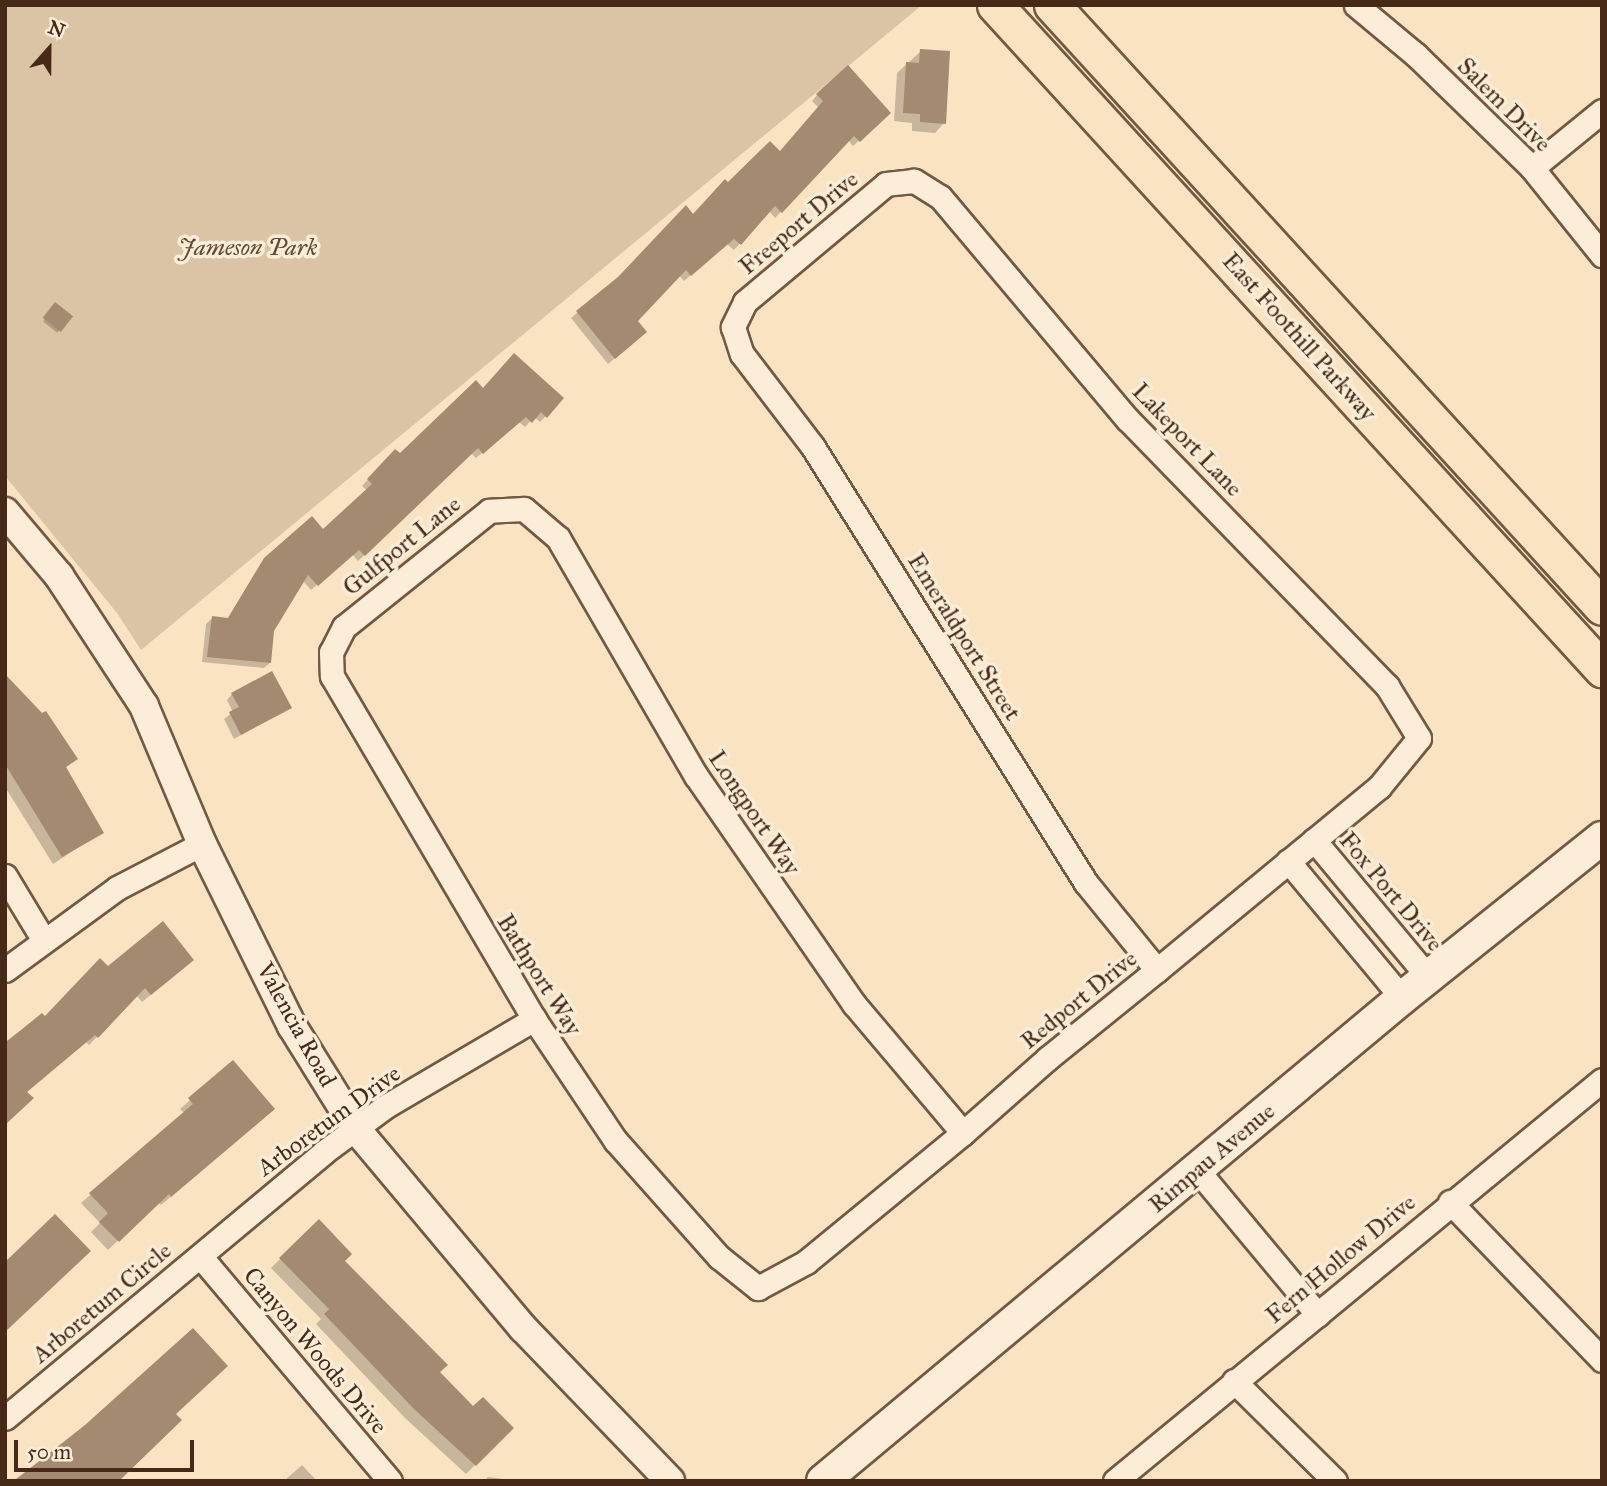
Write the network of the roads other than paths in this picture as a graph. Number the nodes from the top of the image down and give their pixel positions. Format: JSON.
{"nodes":[{"id":1,"x":995,"y":5,"type":"edge"},
{"id":2,"x":1052,"y":5,"type":"edge"},
{"id":3,"x":1356,"y":5,"type":"edge"},
{"id":4,"x":1602,"y":111,"type":"edge"},
{"id":5,"x":1532,"y":168,"type":"junction"},
{"id":6,"x":914,"y":181,"type":"joint"},
{"id":7,"x":1602,"y":255,"type":"edge"},
{"id":8,"x":733,"y":327,"type":"joint"},
{"id":9,"x":523,"y":509,"type":"joint"},
{"id":10,"x":5,"y":512,"type":"edge"},
{"id":11,"x":1602,"y":607,"type":"edge"},
{"id":12,"x":331,"y":652,"type":"joint"},
{"id":13,"x":1602,"y":669,"type":"edge"},
{"id":14,"x":1419,"y":738,"type":"joint"},
{"id":15,"x":1602,"y":838,"type":"edge"},
{"id":16,"x":1314,"y":840,"type":"junction"},
{"id":17,"x":202,"y":844,"type":"junction"},
{"id":18,"x":1288,"y":861,"type":"junction"},
{"id":19,"x":5,"y":876,"type":"edge"},
{"id":20,"x":43,"y":939,"type":"junction"},
{"id":21,"x":1157,"y":970,"type":"junction"},
{"id":22,"x":5,"y":971,"type":"edge"},
{"id":23,"x":1428,"y":977,"type":"junction"},
{"id":24,"x":1402,"y":998,"type":"junction"},
{"id":25,"x":534,"y":1019,"type":"junction"},
{"id":26,"x":1602,"y":1080,"type":"edge"},
{"id":27,"x":356,"y":1129,"type":"junction"},
{"id":28,"x":963,"y":1133,"type":"junction"},
{"id":29,"x":1198,"y":1171,"type":"junction"},
{"id":30,"x":1450,"y":1202,"type":"junction"},
{"id":31,"x":200,"y":1256,"type":"junction"},
{"id":32,"x":758,"y":1288,"type":"joint"},
{"id":33,"x":1318,"y":1315,"type":"junction"},
{"id":34,"x":1602,"y":1360,"type":"edge"},
{"id":35,"x":1234,"y":1381,"type":"junction"},
{"id":36,"x":5,"y":1418,"type":"edge"},
{"id":37,"x":390,"y":1481,"type":"edge"},
{"id":38,"x":670,"y":1481,"type":"edge"},
{"id":39,"x":823,"y":1481,"type":"edge"},
{"id":40,"x":1115,"y":1481,"type":"edge"},
{"id":41,"x":1335,"y":1481,"type":"edge"}],
"edges":[{"from":1,"to":13,"type":"main road","name":"East Foothill Parkway"},
{"from":2,"to":11,"type":"main road","name":"East Foothill Parkway"},
{"from":3,"to":5,"type":"street","name":"Salem Drive"},
{"from":4,"to":5,"type":"street"},
{"from":5,"to":7,"type":"street","name":"Salem Drive"},
{"from":6,"to":8,"type":"street","name":"Freeport Drive"},
{"from":6,"to":14,"type":"street","name":"Lakeport Lane"},
{"from":8,"to":21,"type":"street","name":"Emeraldport Street"},
{"from":9,"to":12,"type":"street","name":"Gulfport Lane"},
{"from":9,"to":28,"type":"street","name":"Longport Way"},
{"from":10,"to":17,"type":"street","name":"Valencia Road"},
{"from":12,"to":25,"type":"street","name":"Bathport Way"},
{"from":14,"to":16,"type":"street","name":"Redport Drive"},
{"from":15,"to":23,"type":"main road","name":"Rimpau Avenue"},
{"from":16,"to":18,"type":"street","name":"Redport Drive"},
{"from":16,"to":23,"type":"street","name":"Fox Port Drive"},
{"from":17,"to":20,"type":"street"},
{"from":17,"to":27,"type":"street","name":"Valencia Road"},
{"from":18,"to":21,"type":"street","name":"Redport Drive"},
{"from":18,"to":24,"type":"street"},
{"from":19,"to":20,"type":"street"},
{"from":20,"to":22,"type":"street"},
{"from":21,"to":28,"type":"street","name":"Redport Drive"},
{"from":23,"to":24,"type":"main road","name":"Rimpau Avenue"},
{"from":24,"to":29,"type":"main road","name":"Rimpau Avenue"},
{"from":25,"to":27,"type":"street","name":"Arboretum Drive"},
{"from":25,"to":32,"type":"street","name":"Bathport Way"},
{"from":26,"to":30,"type":"street","name":"Fern Hollow Drive"},
{"from":27,"to":31,"type":"street","name":"Arboretum Drive"},
{"from":27,"to":38,"type":"street","name":"Valencia Road"},
{"from":28,"to":32,"type":"street","name":"Redport Drive"},
{"from":29,"to":33,"type":"street"},
{"from":29,"to":39,"type":"main road","name":"Rimpau Avenue"},
{"from":30,"to":33,"type":"street","name":"Fern Hollow Drive"},
{"from":30,"to":34,"type":"street"},
{"from":31,"to":36,"type":"street","name":"Arboretum Circle"},
{"from":31,"to":37,"type":"street","name":"Canyon Woods Drive"},
{"from":33,"to":35,"type":"street","name":"Fern Hollow Drive"},
{"from":35,"to":40,"type":"street","name":"Fern Hollow Drive"},
{"from":35,"to":41,"type":"street"}]}
